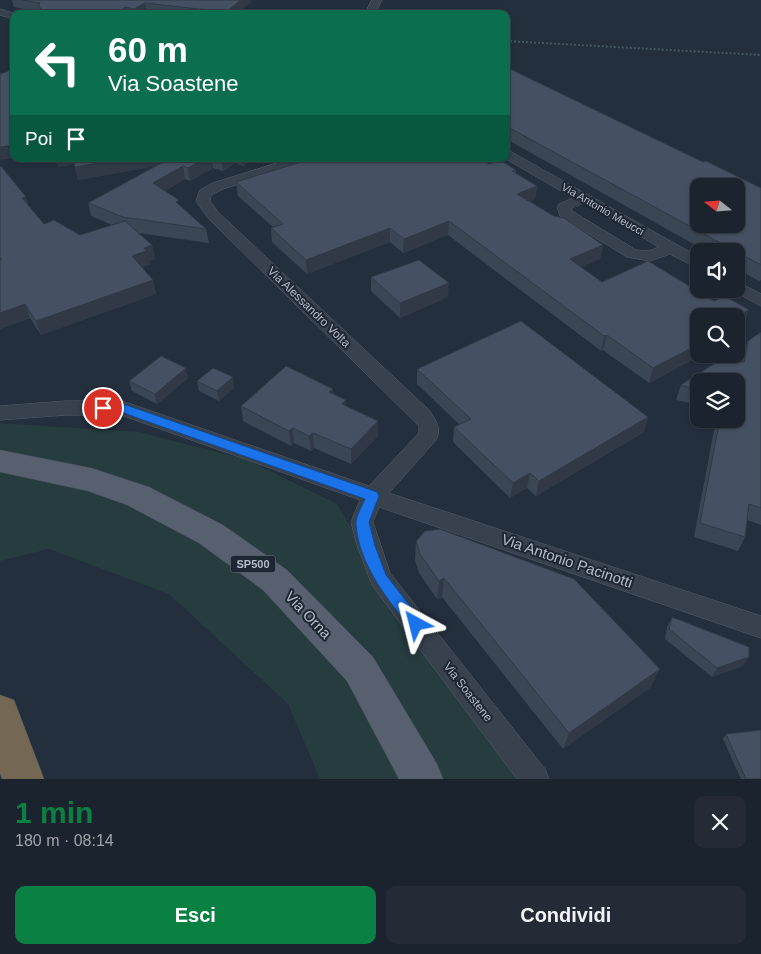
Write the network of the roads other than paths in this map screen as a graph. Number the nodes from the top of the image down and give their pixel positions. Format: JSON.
{"nodes":[{"id":1,"x":510,"y":155,"type":"edge"},
{"id":2,"x":294,"y":162,"type":"edge"},
{"id":3,"x":584,"y":198,"type":"junction"},
{"id":4,"x":670,"y":248,"type":"junction"},
{"id":5,"x":690,"y":259,"type":"edge"},
{"id":6,"x":745,"y":291,"type":"edge"},
{"id":7,"x":761,"y":301,"type":"edge"},
{"id":8,"x":0,"y":414,"type":"edge"},
{"id":9,"x":0,"y":461,"type":"edge"},
{"id":10,"x":373,"y":496,"type":"junction"},
{"id":11,"x":761,"y":627,"type":"edge"},
{"id":12,"x":0,"y":714,"type":"edge"},
{"id":13,"x":23,"y":779,"type":"edge"},
{"id":14,"x":422,"y":779,"type":"edge"},
{"id":15,"x":535,"y":779,"type":"edge"}],
"edges":[{"from":1,"to":3,"type":"street","name":"Via Antonio Meucci"},
{"from":2,"to":10,"type":"street","name":"Via Alessandro Volta"},
{"from":3,"to":4,"type":"street","name":"Via Antonio Meucci"},
{"from":3,"to":4,"type":"street"},
{"from":4,"to":5,"type":"street","name":"Via Antonio Meucci"},
{"from":6,"to":7,"type":"street"},
{"from":8,"to":10,"type":"street"},
{"from":9,"to":14,"type":"main road","name":"Via Orna","number":"SP500"},
{"from":10,"to":11,"type":"street","name":"Via Antonio Pacinotti"},
{"from":10,"to":15,"type":"street","name":"Via Soastene"},
{"from":12,"to":13,"type":"highway"}]}
